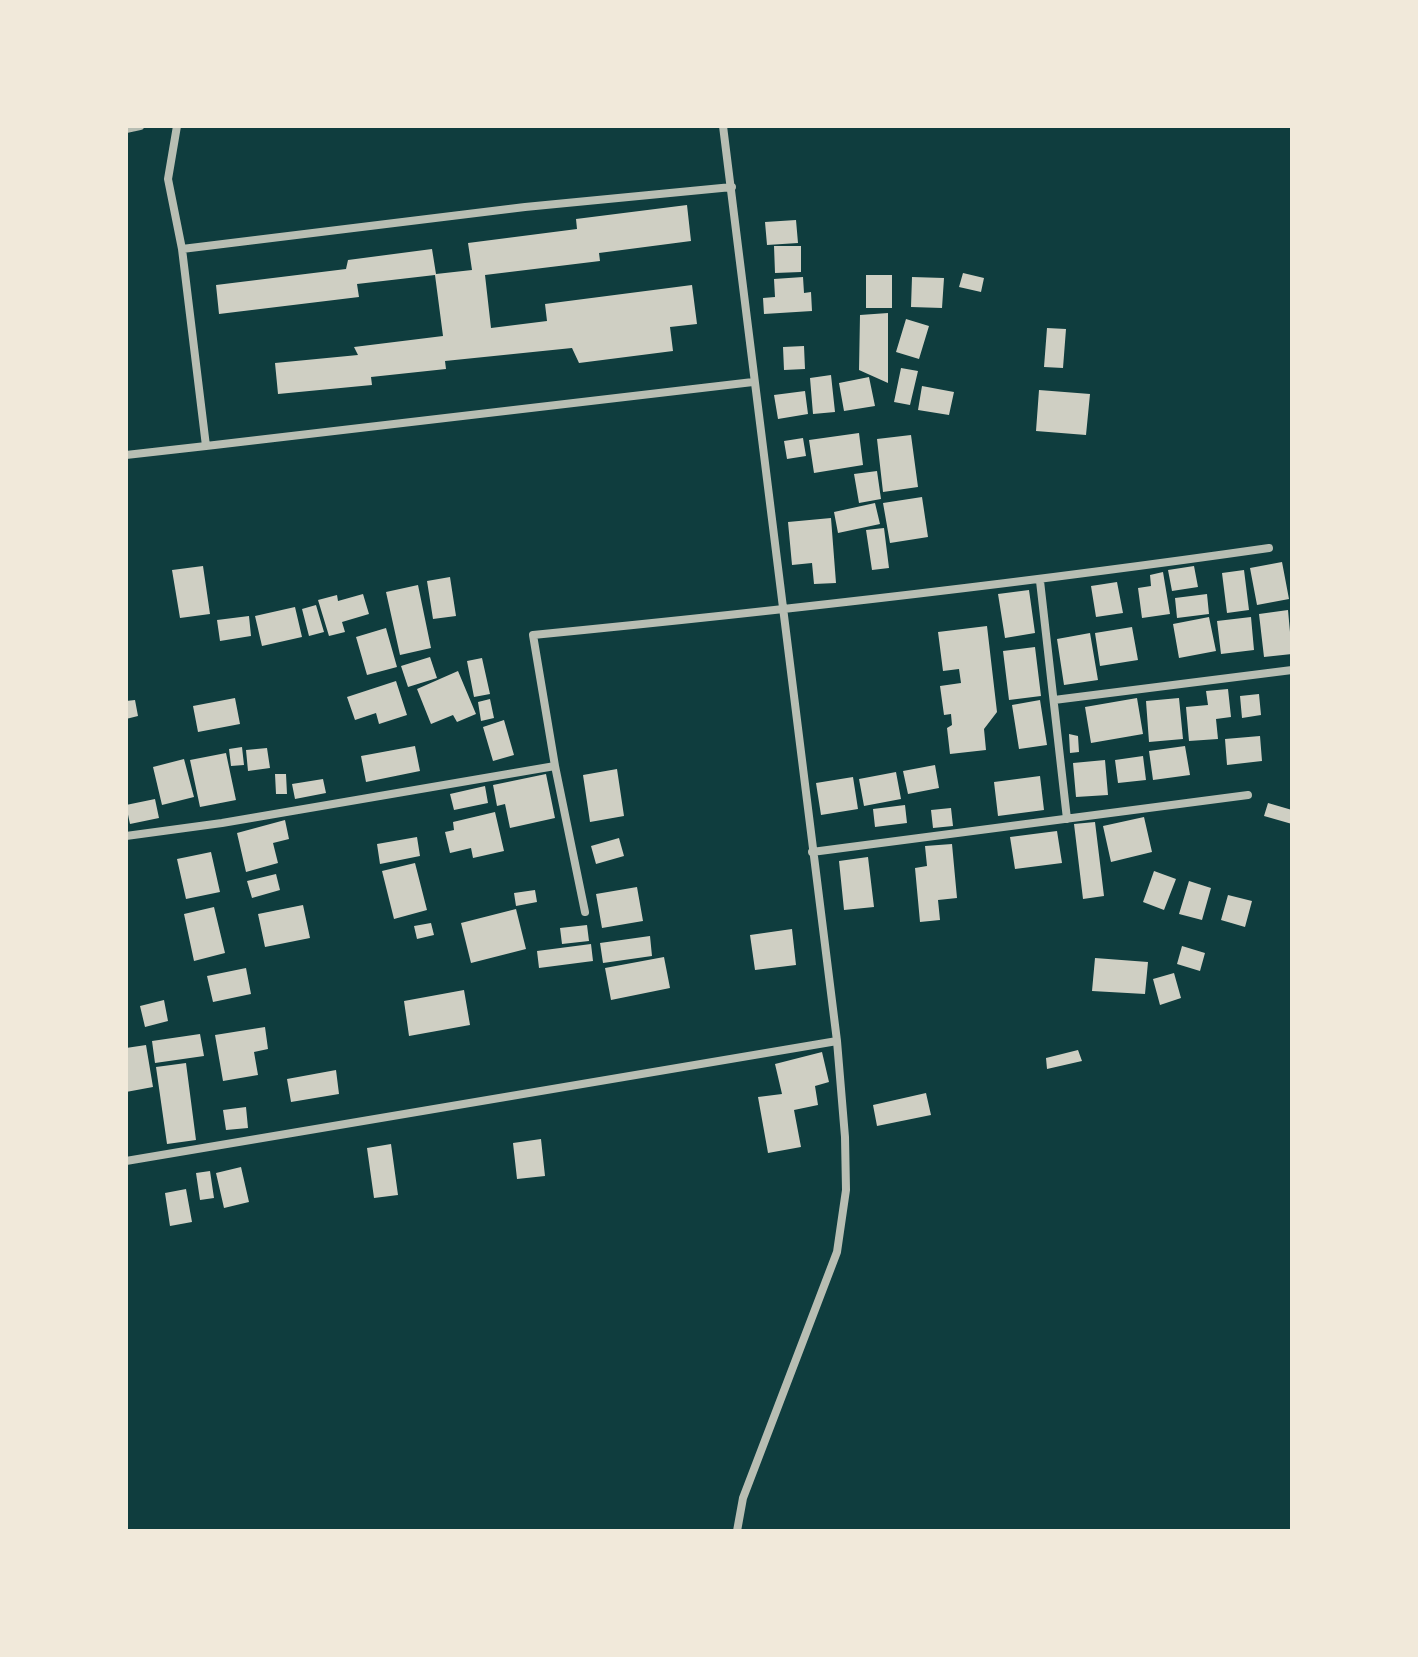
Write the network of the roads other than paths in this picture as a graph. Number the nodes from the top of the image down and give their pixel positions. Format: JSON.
{"nodes":[{"id":1,"x":140,"y":126,"type":"edge"},
{"id":2,"x":177,"y":126,"type":"edge"},
{"id":3,"x":723,"y":126,"type":"edge"},
{"id":4,"x":126,"y":129,"type":"edge"},
{"id":5,"x":732,"y":187,"type":"junction"},
{"id":6,"x":182,"y":249,"type":"junction"},
{"id":7,"x":753,"y":382,"type":"junction"},
{"id":8,"x":206,"y":446,"type":"junction"},
{"id":9,"x":126,"y":455,"type":"edge"},
{"id":10,"x":1269,"y":548,"type":"dead end"},
{"id":11,"x":1040,"y":581,"type":"junction"},
{"id":12,"x":784,"y":611,"type":"junction"},
{"id":13,"x":1292,"y":670,"type":"edge"},
{"id":14,"x":1054,"y":700,"type":"junction"},
{"id":15,"x":555,"y":766,"type":"junction"},
{"id":16,"x":1248,"y":795,"type":"dead end"},
{"id":17,"x":1067,"y":819,"type":"junction"},
{"id":18,"x":126,"y":836,"type":"edge"},
{"id":19,"x":812,"y":852,"type":"junction"},
{"id":20,"x":585,"y":912,"type":"dead end"},
{"id":21,"x":837,"y":1041,"type":"junction"},
{"id":22,"x":126,"y":1161,"type":"edge"},
{"id":23,"x":737,"y":1531,"type":"edge"}],
"edges":[{"from":1,"to":4,"type":"street"},
{"from":2,"to":6,"type":"street"},
{"from":3,"to":5,"type":"street"},
{"from":5,"to":6,"type":"street"},
{"from":5,"to":7,"type":"street"},
{"from":6,"to":8,"type":"street"},
{"from":7,"to":8,"type":"street"},
{"from":7,"to":12,"type":"street"},
{"from":8,"to":9,"type":"street"},
{"from":10,"to":11,"type":"street"},
{"from":11,"to":12,"type":"street"},
{"from":11,"to":14,"type":"street"},
{"from":12,"to":15,"type":"street"},
{"from":12,"to":19,"type":"street"},
{"from":13,"to":14,"type":"street"},
{"from":14,"to":17,"type":"street"},
{"from":15,"to":18,"type":"street"},
{"from":15,"to":20,"type":"street"},
{"from":16,"to":17,"type":"street"},
{"from":17,"to":19,"type":"street"},
{"from":19,"to":21,"type":"street"},
{"from":21,"to":22,"type":"street"},
{"from":21,"to":23,"type":"street"}]}
